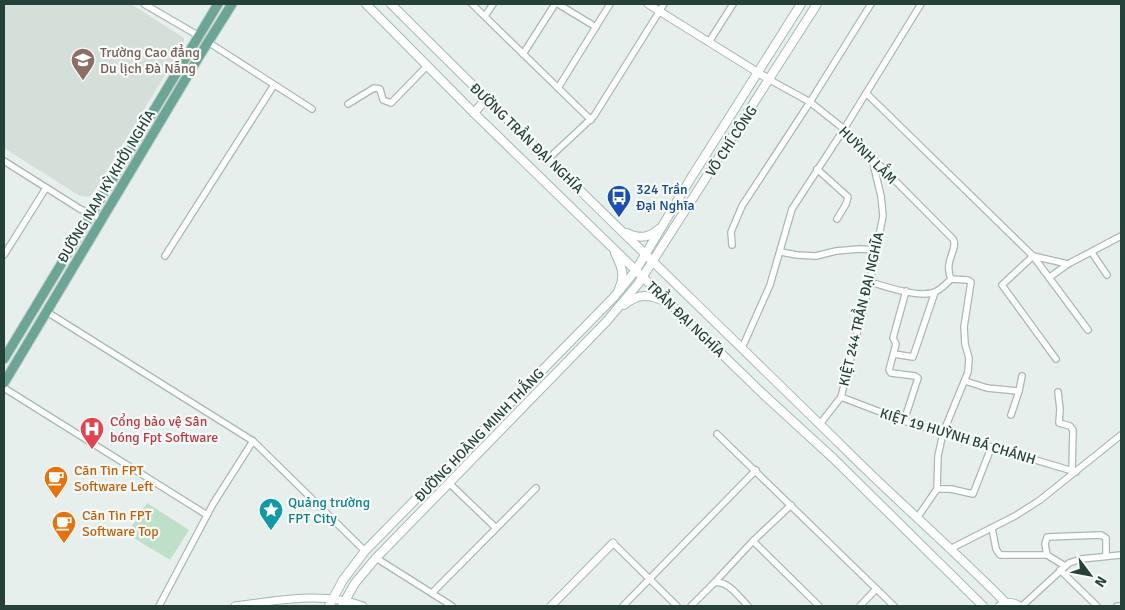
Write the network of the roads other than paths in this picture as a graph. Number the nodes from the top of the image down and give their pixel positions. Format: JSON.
{"nodes":[{"id":1,"x":144,"y":4,"type":"edge"},
{"id":2,"x":218,"y":4,"type":"edge"},
{"id":3,"x":232,"y":4,"type":"edge"},
{"id":4,"x":366,"y":4,"type":"edge"},
{"id":5,"x":391,"y":4,"type":"edge"},
{"id":6,"x":472,"y":4,"type":"edge"},
{"id":7,"x":493,"y":4,"type":"edge"},
{"id":8,"x":557,"y":4,"type":"edge"},
{"id":9,"x":610,"y":4,"type":"edge"},
{"id":10,"x":648,"y":4,"type":"edge"},
{"id":11,"x":664,"y":4,"type":"edge"},
{"id":12,"x":733,"y":4,"type":"edge"},
{"id":13,"x":801,"y":4,"type":"edge"},
{"id":14,"x":817,"y":4,"type":"edge"},
{"id":15,"x":871,"y":4,"type":"edge"},
{"id":16,"x":921,"y":4,"type":"edge"},
{"id":17,"x":660,"y":11,"type":"junction"},
{"id":18,"x":485,"y":16,"type":"junction"},
{"id":19,"x":596,"y":27,"type":"junction"},
{"id":20,"x":199,"y":36,"type":"junction"},
{"id":21,"x":208,"y":42,"type":"junction"},
{"id":22,"x":709,"y":42,"type":"junction"},
{"id":23,"x":523,"y":54,"type":"junction"},
{"id":24,"x":427,"y":66,"type":"junction"},
{"id":25,"x":758,"y":72,"type":"junction"},
{"id":26,"x":772,"y":81,"type":"junction"},
{"id":27,"x":274,"y":85,"type":"junction"},
{"id":28,"x":558,"y":88,"type":"junction"},
{"id":29,"x":866,"y":93,"type":"junction"},
{"id":30,"x":486,"y":99,"type":"junction"},
{"id":31,"x":810,"y":102,"type":"junction"},
{"id":32,"x":348,"y":104,"type":"dead end"},
{"id":33,"x":312,"y":109,"type":"dead end"},
{"id":34,"x":474,"y":113,"type":"junction"},
{"id":35,"x":591,"y":120,"type":"junction"},
{"id":36,"x":844,"y":129,"type":"junction"},
{"id":37,"x":548,"y":159,"type":"junction"},
{"id":38,"x":872,"y":159,"type":"junction"},
{"id":39,"x":5,"y":163,"type":"edge"},
{"id":40,"x":817,"y":169,"type":"junction"},
{"id":41,"x":46,"y":188,"type":"junction"},
{"id":42,"x":91,"y":214,"type":"junction"},
{"id":43,"x":837,"y":219,"type":"dead end"},
{"id":44,"x":102,"y":220,"type":"junction"},
{"id":45,"x":664,"y":223,"type":"junction"},
{"id":46,"x":622,"y":230,"type":"junction"},
{"id":47,"x":1121,"y":236,"type":"edge"},
{"id":48,"x":732,"y":245,"type":"dead end"},
{"id":49,"x":612,"y":246,"type":"junction"},
{"id":50,"x":876,"y":250,"type":"junction"},
{"id":51,"x":781,"y":252,"type":"junction"},
{"id":52,"x":1092,"y":253,"type":"junction"},
{"id":53,"x":646,"y":254,"type":"junction"},
{"id":54,"x":4,"y":255,"type":"edge"},
{"id":55,"x":165,"y":256,"type":"dead end"},
{"id":56,"x":1033,"y":256,"type":"junction"},
{"id":57,"x":654,"y":261,"type":"junction"},
{"id":58,"x":1068,"y":264,"type":"junction"},
{"id":59,"x":636,"y":270,"type":"junction"},
{"id":60,"x":664,"y":271,"type":"joint"},
{"id":61,"x":1107,"y":275,"type":"dead end"},
{"id":62,"x":643,"y":277,"type":"junction"},
{"id":63,"x":1050,"y":277,"type":"junction"},
{"id":64,"x":951,"y":279,"type":"junction"},
{"id":65,"x":870,"y":282,"type":"junction"},
{"id":66,"x":906,"y":291,"type":"junction"},
{"id":67,"x":935,"y":292,"type":"junction"},
{"id":68,"x":614,"y":297,"type":"junction"},
{"id":69,"x":677,"y":310,"type":"junction"},
{"id":70,"x":47,"y":312,"type":"junction"},
{"id":71,"x":606,"y":322,"type":"junction"},
{"id":72,"x":1088,"y":330,"type":"dead end"},
{"id":73,"x":742,"y":348,"type":"junction"},
{"id":74,"x":894,"y":354,"type":"junction"},
{"id":75,"x":4,"y":359,"type":"edge"},
{"id":76,"x":1056,"y":359,"type":"dead end"},
{"id":77,"x":1022,"y":376,"type":"dead end"},
{"id":78,"x":965,"y":381,"type":"junction"},
{"id":79,"x":4,"y":383,"type":"edge"},
{"id":80,"x":4,"y":388,"type":"edge"},
{"id":81,"x":1019,"y":391,"type":"junction"},
{"id":82,"x":1058,"y":392,"type":"dead end"},
{"id":83,"x":841,"y":397,"type":"junction"},
{"id":84,"x":1011,"y":415,"type":"dead end"},
{"id":85,"x":904,"y":421,"type":"junction"},
{"id":86,"x":820,"y":424,"type":"junction"},
{"id":87,"x":943,"y":433,"type":"junction"},
{"id":88,"x":717,"y":434,"type":"dead end"},
{"id":89,"x":1121,"y":435,"type":"edge"},
{"id":90,"x":253,"y":441,"type":"junction"},
{"id":91,"x":991,"y":448,"type":"junction"},
{"id":92,"x":844,"y":449,"type":"junction"},
{"id":93,"x":834,"y":459,"type":"junction"},
{"id":94,"x":756,"y":470,"type":"junction"},
{"id":95,"x":1074,"y":471,"type":"junction"},
{"id":96,"x":441,"y":474,"type":"junction"},
{"id":97,"x":449,"y":482,"type":"junction"},
{"id":98,"x":536,"y":488,"type":"dead end"},
{"id":99,"x":937,"y":489,"type":"junction"},
{"id":100,"x":791,"y":505,"type":"junction"},
{"id":101,"x":207,"y":515,"type":"junction"},
{"id":102,"x":916,"y":518,"type":"junction"},
{"id":103,"x":496,"y":528,"type":"junction"},
{"id":104,"x":992,"y":528,"type":"junction"},
{"id":105,"x":753,"y":542,"type":"junction"},
{"id":106,"x":613,"y":543,"type":"joint"},
{"id":107,"x":950,"y":549,"type":"junction"},
{"id":108,"x":365,"y":551,"type":"junction"},
{"id":109,"x":1047,"y":554,"type":"junction"},
{"id":110,"x":1121,"y":555,"type":"edge"},
{"id":111,"x":1106,"y":556,"type":"junction"},
{"id":112,"x":376,"y":558,"type":"junction"},
{"id":113,"x":1062,"y":568,"type":"junction"},
{"id":114,"x":649,"y":580,"type":"junction"},
{"id":115,"x":714,"y":583,"type":"junction"},
{"id":116,"x":876,"y":589,"type":"junction"},
{"id":117,"x":432,"y":593,"type":"junction"},
{"id":118,"x":330,"y":603,"type":"edge"},
{"id":119,"x":343,"y":603,"type":"edge"},
{"id":120,"x":1003,"y":605,"type":"edge"},
{"id":121,"x":159,"y":606,"type":"edge"},
{"id":122,"x":235,"y":606,"type":"edge"},
{"id":123,"x":363,"y":606,"type":"edge"},
{"id":124,"x":452,"y":606,"type":"edge"},
{"id":125,"x":551,"y":606,"type":"edge"},
{"id":126,"x":623,"y":606,"type":"edge"},
{"id":127,"x":677,"y":606,"type":"edge"},
{"id":128,"x":691,"y":606,"type":"edge"},
{"id":129,"x":748,"y":606,"type":"edge"},
{"id":130,"x":819,"y":606,"type":"edge"},
{"id":131,"x":860,"y":606,"type":"edge"},
{"id":132,"x":894,"y":606,"type":"edge"},
{"id":133,"x":983,"y":606,"type":"edge"},
{"id":134,"x":1021,"y":606,"type":"edge"},
{"id":135,"x":1097,"y":606,"type":"edge"},
{"id":136,"x":1117,"y":606,"type":"edge"},
{"id":137,"x":1121,"y":606,"type":"edge"}],
"edges":[{"from":1,"to":20,"type":"street"},
{"from":2,"to":20,"type":"main road"},
{"from":3,"to":21,"type":"main road","name":"ĐƯỜNG NAM KỲ KHỞI NGHĨA"},
{"from":4,"to":24,"type":"main road","name":"TRẦN ĐẠI NGHĨA"},
{"from":5,"to":30,"type":"main road","name":"ĐƯỜNG TRẦN ĐẠI NGHĨA"},
{"from":6,"to":18,"type":"street"},
{"from":7,"to":18,"type":"street"},
{"from":8,"to":19,"type":"street"},
{"from":8,"to":23,"type":"street"},
{"from":9,"to":19,"type":"street"},
{"from":10,"to":17,"type":"street"},
{"from":11,"to":17,"type":"street"},
{"from":12,"to":22,"type":"street"},
{"from":13,"to":25,"type":"main road","name":"VÕ CHÍ CÔNG"},
{"from":14,"to":26,"type":"main road","name":"VÕ CHÍ CÔNG"},
{"from":15,"to":31,"type":"street"},
{"from":16,"to":29,"type":"street"},
{"from":17,"to":22,"type":"street"},
{"from":17,"to":35,"type":"street"},
{"from":18,"to":23,"type":"street"},
{"from":19,"to":28,"type":"street"},
{"from":20,"to":21,"type":"main road"},
{"from":20,"to":42,"type":"main road"},
{"from":21,"to":27,"type":"street"},
{"from":21,"to":44,"type":"main road","name":"ĐƯỜNG NAM KỲ KHỞI NGHĨA"},
{"from":22,"to":25,"type":"street"},
{"from":23,"to":28,"type":"street"},
{"from":24,"to":32,"type":"street"},
{"from":24,"to":34,"type":"main road","name":"TRẦN ĐẠI NGHĨA"},
{"from":25,"to":26,"type":"street"},
{"from":25,"to":45,"type":"main road","name":"VÕ CHÍ CÔNG"},
{"from":26,"to":31,"type":"street","name":"HUỲNH LẮM"},
{"from":26,"to":57,"type":"main road","name":"VÕ CHÍ CÔNG"},
{"from":27,"to":33,"type":"street"},
{"from":27,"to":55,"type":"street"},
{"from":28,"to":35,"type":"street"},
{"from":29,"to":36,"type":"street"},
{"from":29,"to":56,"type":"street"},
{"from":30,"to":34,"type":"main road"},
{"from":30,"to":37,"type":"main road","name":"ĐƯỜNG TRẦN ĐẠI NGHĨA"},
{"from":31,"to":36,"type":"street","name":"HUỲNH LẮM"},
{"from":31,"to":48,"type":"street"},
{"from":34,"to":49,"type":"main road","name":"TRẦN ĐẠI NGHĨA"},
{"from":35,"to":37,"type":"street"},
{"from":36,"to":38,"type":"street","name":"HUỲNH LẮM"},
{"from":36,"to":40,"type":"street"},
{"from":37,"to":46,"type":"main road","name":"ĐƯỜNG TRẦN ĐẠI NGHĨA"},
{"from":38,"to":50,"type":"street","name":"KIỆT 244 TRẦN ĐẠI NGHĨA"},
{"from":38,"to":64,"type":"street","name":"HUỲNH LẮM"},
{"from":39,"to":41,"type":"street"},
{"from":40,"to":43,"type":"street"},
{"from":40,"to":51,"type":"street"},
{"from":41,"to":42,"type":"street"},
{"from":41,"to":54,"type":"street"},
{"from":42,"to":44,"type":"street"},
{"from":42,"to":75,"type":"main road"},
{"from":44,"to":70,"type":"main road","name":"ĐƯỜNG NAM KỲ KHỞI NGHĨA"},
{"from":45,"to":46,"type":"main road"},
{"from":45,"to":53,"type":"main road","name":"VÕ CHÍ CÔNG"},
{"from":46,"to":53,"type":"main road","name":"ĐƯỜNG TRẦN ĐẠI NGHĨA"},
{"from":47,"to":52,"type":"street"},
{"from":49,"to":59,"type":"main road","name":"TRẦN ĐẠI NGHĨA"},
{"from":49,"to":68,"type":"main road"},
{"from":50,"to":51,"type":"street"},
{"from":50,"to":65,"type":"street","name":"KIỆT 244 TRẦN ĐẠI NGHĨA"},
{"from":51,"to":73,"type":"street"},
{"from":52,"to":58,"type":"street"},
{"from":52,"to":61,"type":"street"},
{"from":53,"to":57,"type":"main road","name":"ĐƯỜNG TRẦN ĐẠI NGHĨA"},
{"from":53,"to":59,"type":"main road","name":"VÕ CHÍ CÔNG"},
{"from":56,"to":58,"type":"street"},
{"from":56,"to":63,"type":"street"},
{"from":56,"to":76,"type":"street"},
{"from":57,"to":60,"type":"main road","name":"ĐƯỜNG TRẦN ĐẠI NGHĨA"},
{"from":57,"to":62,"type":"main road","name":"VÕ CHÍ CÔNG"},
{"from":58,"to":63,"type":"street"},
{"from":59,"to":62,"type":"main road","name":"TRẦN ĐẠI NGHĨA"},
{"from":59,"to":68,"type":"main road","name":"ĐƯỜNG HOÀNG MINH THẮNG"},
{"from":60,"to":73,"type":"main road","name":"TRẦN ĐẠI NGHĨA"},
{"from":62,"to":69,"type":"main road","name":"TRẦN ĐẠI NGHĨA"},
{"from":62,"to":71,"type":"main road","name":"ĐƯỜNG HOÀNG MINH THẮNG"},
{"from":63,"to":72,"type":"street"},
{"from":64,"to":67,"type":"street"},
{"from":64,"to":78,"type":"street"},
{"from":65,"to":66,"type":"street"},
{"from":65,"to":83,"type":"street","name":"KIỆT 244 TRẦN ĐẠI NGHĨA"},
{"from":66,"to":67,"type":"street"},
{"from":66,"to":74,"type":"street"},
{"from":67,"to":74,"type":"street"},
{"from":68,"to":96,"type":"main road","name":"ĐƯỜNG HOÀNG MINH THẮNG"},
{"from":69,"to":71,"type":"main road"},
{"from":69,"to":93,"type":"main road","name":"TRẦN ĐẠI NGHĨA"},
{"from":70,"to":79,"type":"main road","name":"ĐƯỜNG NAM KỲ KHỞI NGHĨA"},
{"from":70,"to":90,"type":"street"},
{"from":71,"to":97,"type":"main road","name":"ĐƯỜNG HOÀNG MINH THẮNG"},
{"from":73,"to":86,"type":"main road","name":"TRẦN ĐẠI NGHĨA"},
{"from":74,"to":85,"type":"street"},
{"from":77,"to":81,"type":"street"},
{"from":78,"to":81,"type":"street"},
{"from":78,"to":87,"type":"street"},
{"from":80,"to":101,"type":"street"},
{"from":81,"to":84,"type":"street"},
{"from":82,"to":95,"type":"street"},
{"from":83,"to":85,"type":"street","name":"KIỆT 19 HUỲNH BÁ CHÁNH"},
{"from":83,"to":86,"type":"street","name":"KIỆT 244 TRẦN ĐẠI NGHĨA"},
{"from":85,"to":87,"type":"street","name":"KIỆT 19 HUỲNH BÁ CHÁNH"},
{"from":86,"to":92,"type":"main road","name":"TRẦN ĐẠI NGHĨA"},
{"from":87,"to":91,"type":"street","name":"KIỆT 19 HUỲNH BÁ CHÁNH"},
{"from":87,"to":99,"type":"street"},
{"from":88,"to":94,"type":"street"},
{"from":89,"to":95,"type":"street"},
{"from":90,"to":101,"type":"street"},
{"from":90,"to":108,"type":"street"},
{"from":91,"to":95,"type":"street","name":"KIỆT 19 HUỲNH BÁ CHÁNH"},
{"from":91,"to":99,"type":"street"},
{"from":92,"to":93,"type":"main road"},
{"from":92,"to":102,"type":"main road","name":"TRẦN ĐẠI NGHĨA"},
{"from":93,"to":133,"type":"main road","name":"TRẦN ĐẠI NGHĨA"},
{"from":94,"to":100,"type":"street"},
{"from":94,"to":114,"type":"street"},
{"from":95,"to":104,"type":"street"},
{"from":96,"to":97,"type":"main road"},
{"from":96,"to":108,"type":"main road","name":"ĐƯỜNG HOÀNG MINH THẮNG"},
{"from":97,"to":103,"type":"street"},
{"from":97,"to":112,"type":"main road","name":"ĐƯỜNG HOÀNG MINH THẮNG"},
{"from":98,"to":103,"type":"street"},
{"from":99,"to":102,"type":"street"},
{"from":100,"to":105,"type":"street"},
{"from":100,"to":116,"type":"street"},
{"from":101,"to":121,"type":"street"},
{"from":102,"to":107,"type":"main road","name":"TRẦN ĐẠI NGHĨA"},
{"from":103,"to":117,"type":"street"},
{"from":104,"to":107,"type":"street"},
{"from":104,"to":109,"type":"street"},
{"from":105,"to":115,"type":"street"},
{"from":105,"to":130,"type":"street"},
{"from":106,"to":114,"type":"street"},
{"from":106,"to":125,"type":"street"},
{"from":107,"to":120,"type":"main road","name":"TRẦN ĐẠI NGHĨA"},
{"from":108,"to":118,"type":"main road","name":"ĐƯỜNG HOÀNG MINH THẮNG"},
{"from":109,"to":111,"type":"street"},
{"from":109,"to":113,"type":"street"},
{"from":110,"to":111,"type":"street"},
{"from":111,"to":113,"type":"street"},
{"from":112,"to":117,"type":"street"},
{"from":112,"to":119,"type":"main road","name":"ĐƯỜNG HOÀNG MINH THẮNG"},
{"from":113,"to":134,"type":"street"},
{"from":113,"to":135,"type":"street"},
{"from":114,"to":126,"type":"street"},
{"from":114,"to":127,"type":"street"},
{"from":115,"to":128,"type":"street"},
{"from":115,"to":129,"type":"street"},
{"from":116,"to":131,"type":"street"},
{"from":116,"to":132,"type":"street"},
{"from":117,"to":124,"type":"street"},
{"from":118,"to":119,"type":"street"},
{"from":118,"to":122,"type":"street"},
{"from":119,"to":123,"type":"street"},
{"from":120,"to":134,"type":"main road"},
{"from":136,"to":137,"type":"street"}]}
